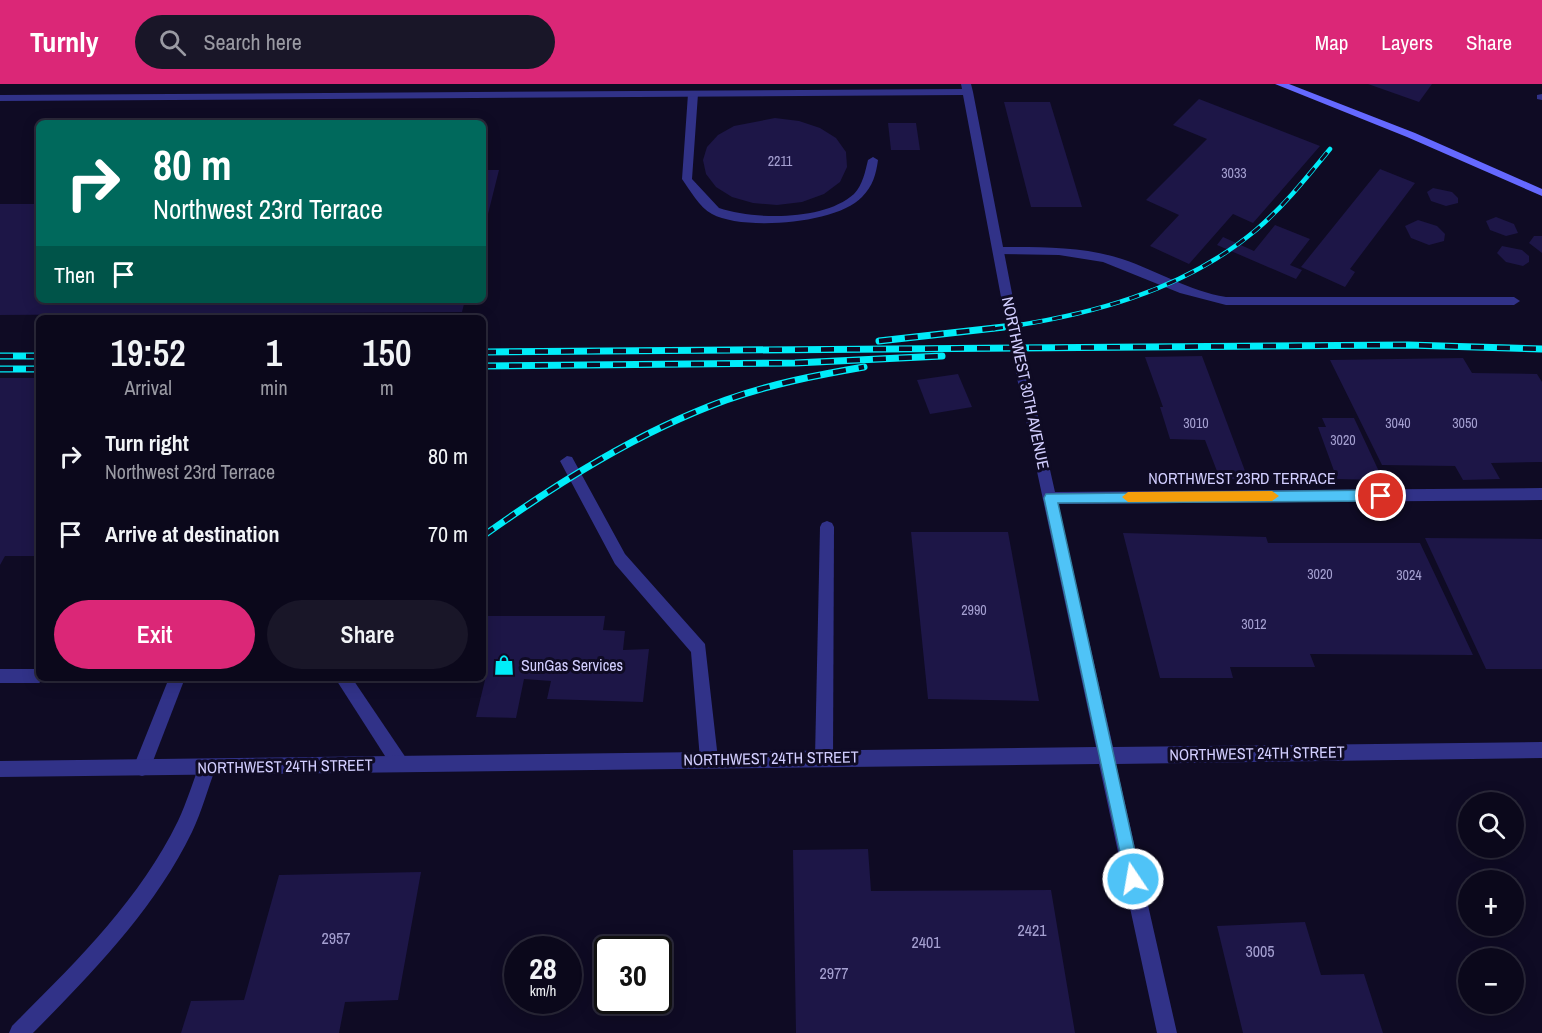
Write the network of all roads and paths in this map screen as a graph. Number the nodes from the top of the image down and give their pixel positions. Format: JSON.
{"nodes":[{"id":1,"x":283,"y":84,"type":"edge"},
{"id":2,"x":1280,"y":84,"type":"edge"},
{"id":3,"x":967,"y":88,"type":"edge"},
{"id":4,"x":693,"y":94,"type":"junction"},
{"id":5,"x":277,"y":96,"type":"junction"},
{"id":6,"x":0,"y":98,"type":"edge"},
{"id":7,"x":873,"y":160,"type":"dead end"},
{"id":8,"x":1542,"y":193,"type":"edge"},
{"id":9,"x":999,"y":251,"type":"junction"},
{"id":10,"x":1514,"y":302,"type":"dead end"},
{"id":11,"x":567,"y":461,"type":"dead end"},
{"id":12,"x":1542,"y":495,"type":"edge"},
{"id":13,"x":1051,"y":498,"type":"junction"},
{"id":14,"x":827,"y":527,"type":"dead end"},
{"id":15,"x":0,"y":676,"type":"edge"},
{"id":16,"x":36,"y":676,"type":"edge"},
{"id":17,"x":176,"y":681,"type":"edge"},
{"id":18,"x":345,"y":681,"type":"edge"},
{"id":19,"x":1542,"y":750,"type":"edge"},
{"id":20,"x":1105,"y":755,"type":"junction"},
{"id":21,"x":824,"y":757,"type":"junction"},
{"id":22,"x":709,"y":759,"type":"junction"},
{"id":23,"x":400,"y":764,"type":"junction"},
{"id":24,"x":207,"y":767,"type":"junction"},
{"id":25,"x":142,"y":768,"type":"junction"},
{"id":26,"x":0,"y":769,"type":"edge"},
{"id":27,"x":19,"y":1033,"type":"edge"},
{"id":28,"x":1167,"y":1033,"type":"edge"}],
"edges":[{"from":1,"to":5,"type":"street"},
{"from":2,"to":8,"type":"main road"},
{"from":3,"to":4,"type":"street"},
{"from":3,"to":9,"type":"street","name":"NORTHWEST 30TH AVENUE"},
{"from":4,"to":5,"type":"street"},
{"from":4,"to":7,"type":"street"},
{"from":5,"to":6,"type":"street"},
{"from":9,"to":10,"type":"street"},
{"from":9,"to":13,"type":"street","name":"NORTHWEST 30TH AVENUE"},
{"from":11,"to":22,"type":"street"},
{"from":12,"to":13,"type":"street","name":"NORTHWEST 23RD TERRACE"},
{"from":13,"to":20,"type":"street","name":"NORTHWEST 30TH AVENUE"},
{"from":14,"to":21,"type":"street"},
{"from":15,"to":16,"type":"street"},
{"from":17,"to":25,"type":"street"},
{"from":18,"to":23,"type":"street"},
{"from":19,"to":20,"type":"street","name":"NORTHWEST 24TH STREET"},
{"from":20,"to":21,"type":"street","name":"NORTHWEST 24TH STREET"},
{"from":20,"to":28,"type":"street","name":"NORTHWEST 30TH AVENUE"},
{"from":21,"to":22,"type":"street","name":"NORTHWEST 24TH STREET"},
{"from":22,"to":23,"type":"street","name":"NORTHWEST 24TH STREET"},
{"from":23,"to":24,"type":"street","name":"NORTHWEST 24TH STREET"},
{"from":24,"to":25,"type":"street","name":"NORTHWEST 24TH STREET"},
{"from":24,"to":27,"type":"street"},
{"from":25,"to":26,"type":"street","name":"NORTHWEST 24TH STREET"}]}
